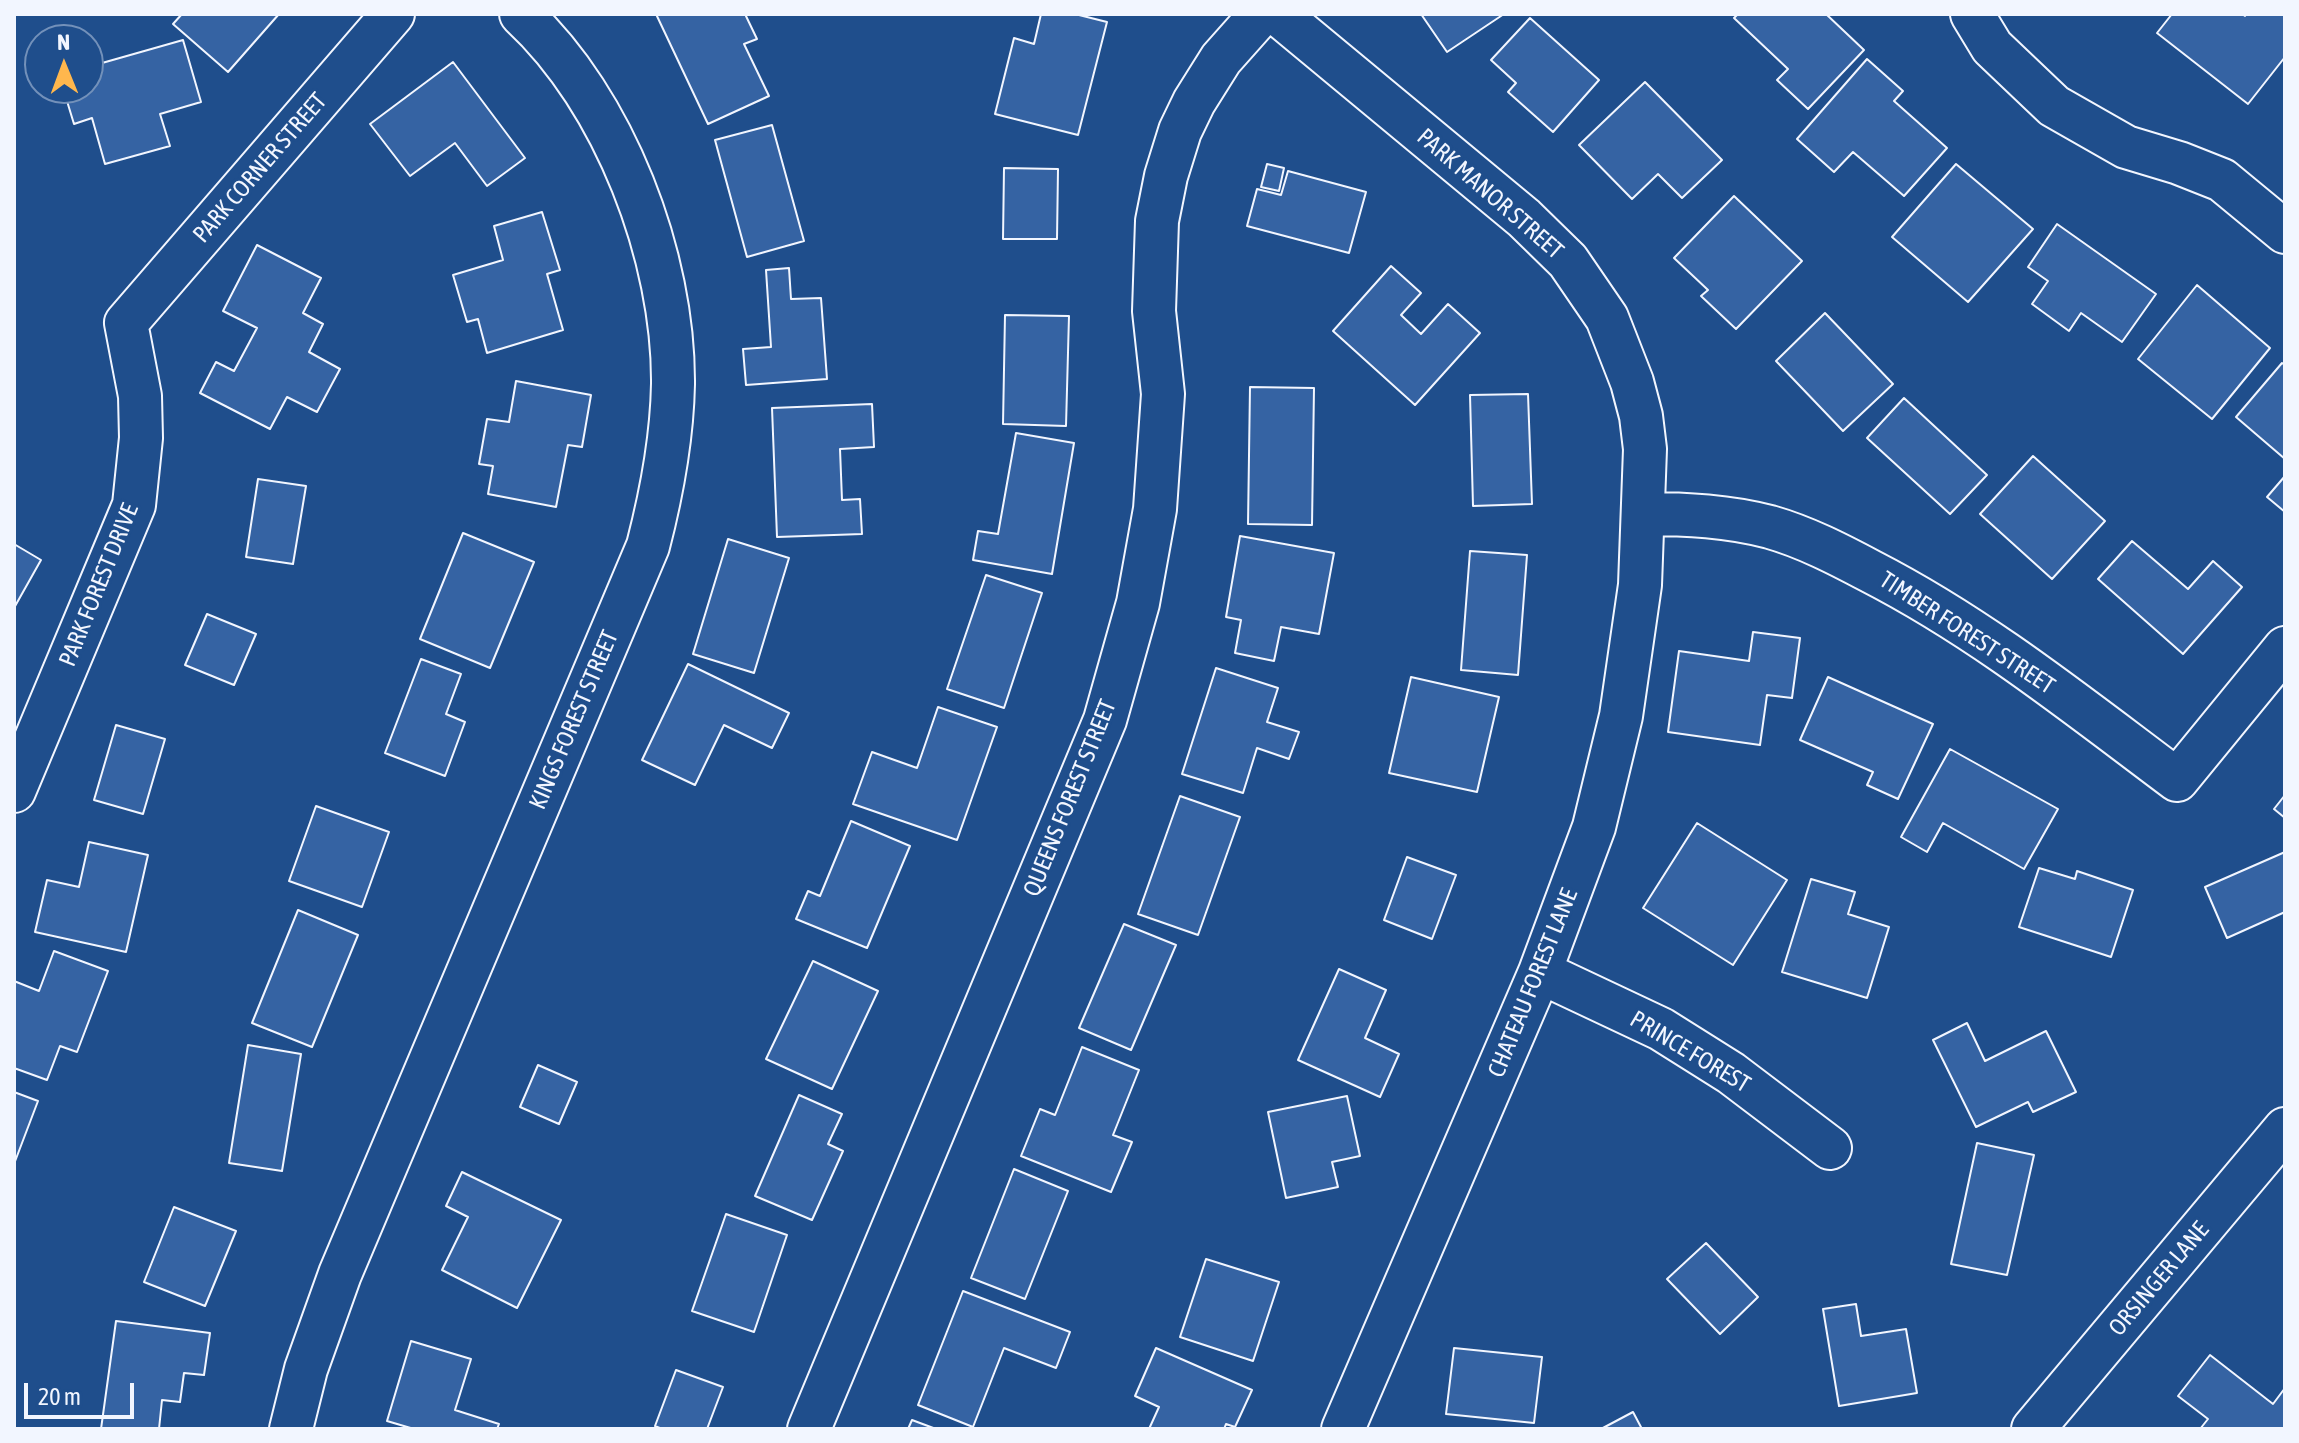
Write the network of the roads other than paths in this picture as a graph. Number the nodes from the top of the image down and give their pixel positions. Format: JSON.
{"nodes":[{"id":1,"x":393,"y":14,"type":"edge"},
{"id":2,"x":521,"y":14,"type":"edge"},
{"id":3,"x":1261,"y":14,"type":"edge"},
{"id":4,"x":1278,"y":14,"type":"edge"},
{"id":5,"x":1972,"y":14,"type":"edge"},
{"id":6,"x":2285,"y":232,"type":"edge"},
{"id":7,"x":126,"y":323,"type":"joint"},
{"id":8,"x":1643,"y":514,"type":"junction"},
{"id":9,"x":2285,"y":648,"type":"edge"},
{"id":10,"x":14,"y":791,"type":"edge"},
{"id":11,"x":1540,"y":972,"type":"junction"},
{"id":12,"x":2285,"y":1129,"type":"edge"},
{"id":13,"x":1830,"y":1148,"type":"dead end"},
{"id":14,"x":291,"y":1429,"type":"edge"},
{"id":15,"x":809,"y":1429,"type":"edge"},
{"id":16,"x":1343,"y":1429,"type":"edge"},
{"id":17,"x":2033,"y":1429,"type":"edge"}],
"edges":[{"from":1,"to":7,"type":"street","name":"PARK CORNER STREET"},
{"from":2,"to":14,"type":"street","name":"KINGS FOREST STREET"},
{"from":3,"to":15,"type":"street","name":"QUEENS FOREST STREET"},
{"from":4,"to":8,"type":"street","name":"PARK MANOR STREET"},
{"from":5,"to":6,"type":"street"},
{"from":7,"to":10,"type":"street","name":"PARK FOREST DRIVE"},
{"from":8,"to":9,"type":"street","name":"TIMBER FOREST STREET"},
{"from":8,"to":11,"type":"street","name":"CHATEAU FOREST LANE"},
{"from":11,"to":13,"type":"street","name":"PRINCE FOREST"},
{"from":11,"to":16,"type":"street","name":"CHATEAU FOREST LANE"},
{"from":12,"to":17,"type":"street","name":"ORSINGER LANE"}]}
